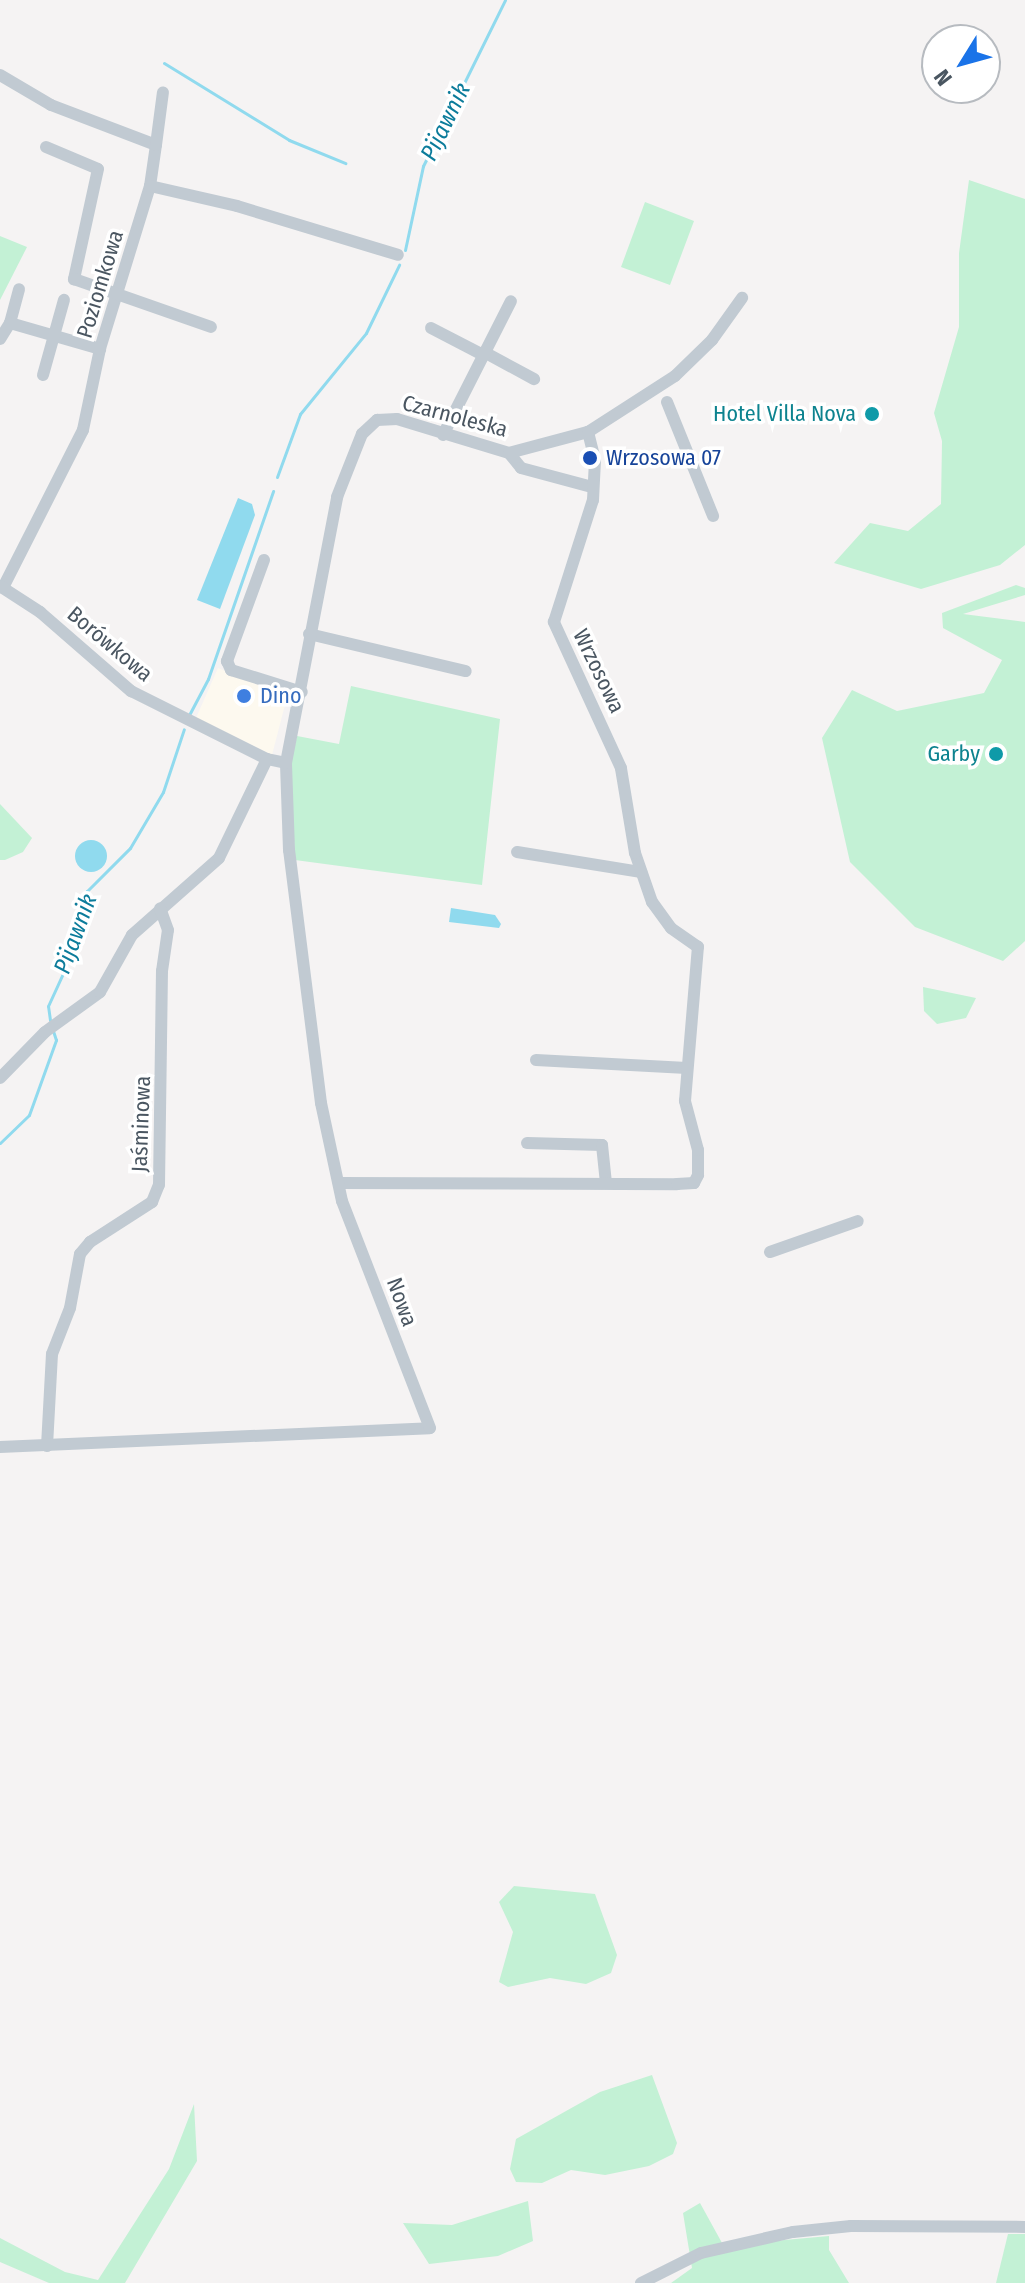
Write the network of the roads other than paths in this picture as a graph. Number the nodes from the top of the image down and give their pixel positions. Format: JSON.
{"nodes":[{"id":1,"x":0,"y":75,"type":"edge"},
{"id":2,"x":163,"y":92,"type":"dead end"},
{"id":3,"x":156,"y":145,"type":"junction"},
{"id":4,"x":46,"y":147,"type":"dead end"},
{"id":5,"x":150,"y":186,"type":"junction"},
{"id":6,"x":398,"y":255,"type":"dead end"},
{"id":7,"x":19,"y":289,"type":"dead end"},
{"id":8,"x":117,"y":298,"type":"junction"},
{"id":9,"x":742,"y":298,"type":"dead end"},
{"id":10,"x":64,"y":300,"type":"dead end"},
{"id":11,"x":511,"y":301,"type":"dead end"},
{"id":12,"x":10,"y":323,"type":"junction"},
{"id":13,"x":211,"y":327,"type":"dead end"},
{"id":14,"x":431,"y":328,"type":"dead end"},
{"id":15,"x":53,"y":334,"type":"junction"},
{"id":16,"x":0,"y":339,"type":"edge"},
{"id":17,"x":100,"y":349,"type":"junction"},
{"id":18,"x":484,"y":354,"type":"junction"},
{"id":19,"x":43,"y":375,"type":"dead end"},
{"id":20,"x":534,"y":379,"type":"dead end"},
{"id":21,"x":667,"y":402,"type":"dead end"},
{"id":22,"x":588,"y":432,"type":"junction"},
{"id":23,"x":443,"y":435,"type":"junction"},
{"id":24,"x":509,"y":453,"type":"junction"},
{"id":25,"x":592,"y":487,"type":"junction"},
{"id":26,"x":713,"y":516,"type":"dead end"},
{"id":27,"x":264,"y":560,"type":"dead end"},
{"id":28,"x":2,"y":587,"type":"edge"},
{"id":29,"x":309,"y":634,"type":"junction"},
{"id":30,"x":466,"y":671,"type":"dead end"},
{"id":31,"x":302,"y":692,"type":"junction"},
{"id":32,"x":267,"y":759,"type":"junction"},
{"id":33,"x":286,"y":763,"type":"junction"},
{"id":34,"x":517,"y":852,"type":"dead end"},
{"id":35,"x":641,"y":872,"type":"junction"},
{"id":36,"x":160,"y":908,"type":"junction"},
{"id":37,"x":536,"y":1060,"type":"dead end"},
{"id":38,"x":687,"y":1068,"type":"junction"},
{"id":39,"x":0,"y":1078,"type":"edge"},
{"id":40,"x":527,"y":1143,"type":"dead end"},
{"id":41,"x":339,"y":1183,"type":"junction"},
{"id":42,"x":606,"y":1183,"type":"junction"},
{"id":43,"x":858,"y":1221,"type":"dead end"},
{"id":44,"x":770,"y":1252,"type":"dead end"},
{"id":45,"x":47,"y":1446,"type":"junction"},
{"id":46,"x":0,"y":1447,"type":"edge"},
{"id":47,"x":1020,"y":2227,"type":"edge"},
{"id":48,"x":641,"y":2283,"type":"edge"}],
"edges":[{"from":1,"to":3,"type":"street"},
{"from":2,"to":3,"type":"street","name":"Poziomkowa"},
{"from":3,"to":5,"type":"street","name":"Poziomkowa"},
{"from":4,"to":8,"type":"street"},
{"from":5,"to":6,"type":"street"},
{"from":5,"to":8,"type":"street","name":"Poziomkowa"},
{"from":7,"to":12,"type":"street"},
{"from":8,"to":13,"type":"street"},
{"from":8,"to":17,"type":"street","name":"Poziomkowa"},
{"from":9,"to":22,"type":"street","name":"Czarnoleska"},
{"from":10,"to":15,"type":"street"},
{"from":11,"to":18,"type":"street"},
{"from":12,"to":15,"type":"street"},
{"from":12,"to":16,"type":"street"},
{"from":14,"to":18,"type":"street"},
{"from":15,"to":17,"type":"street"},
{"from":15,"to":19,"type":"street"},
{"from":17,"to":28,"type":"street","name":"Poziomkowa"},
{"from":18,"to":20,"type":"street"},
{"from":18,"to":23,"type":"street"},
{"from":21,"to":26,"type":"street"},
{"from":22,"to":24,"type":"street","name":"Czarnoleska"},
{"from":22,"to":25,"type":"street","name":"Wrzosowa"},
{"from":23,"to":24,"type":"street","name":"Czarnoleska"},
{"from":23,"to":29,"type":"street","name":"Czarnoleska"},
{"from":24,"to":25,"type":"street"},
{"from":25,"to":35,"type":"street","name":"Wrzosowa"},
{"from":27,"to":31,"type":"street"},
{"from":28,"to":32,"type":"street","name":"Borówkowa"},
{"from":29,"to":30,"type":"street"},
{"from":29,"to":31,"type":"street","name":"Czarnoleska"},
{"from":31,"to":33,"type":"street","name":"Czarnoleska"},
{"from":32,"to":33,"type":"street","name":"Borówkowa"},
{"from":32,"to":36,"type":"street"},
{"from":33,"to":41,"type":"street","name":"Nowa"},
{"from":34,"to":35,"type":"street"},
{"from":35,"to":38,"type":"street","name":"Wrzosowa"},
{"from":36,"to":39,"type":"street"},
{"from":36,"to":45,"type":"street","name":"Jaśminowa"},
{"from":37,"to":38,"type":"street"},
{"from":38,"to":42,"type":"street","name":"Wrzosowa"},
{"from":40,"to":42,"type":"street"},
{"from":41,"to":42,"type":"street","name":"Wrzosowa"},
{"from":41,"to":45,"type":"street","name":"Nowa"},
{"from":43,"to":44,"type":"street"},
{"from":45,"to":46,"type":"street","name":"Nowa"},
{"from":47,"to":48,"type":"street"}]}
